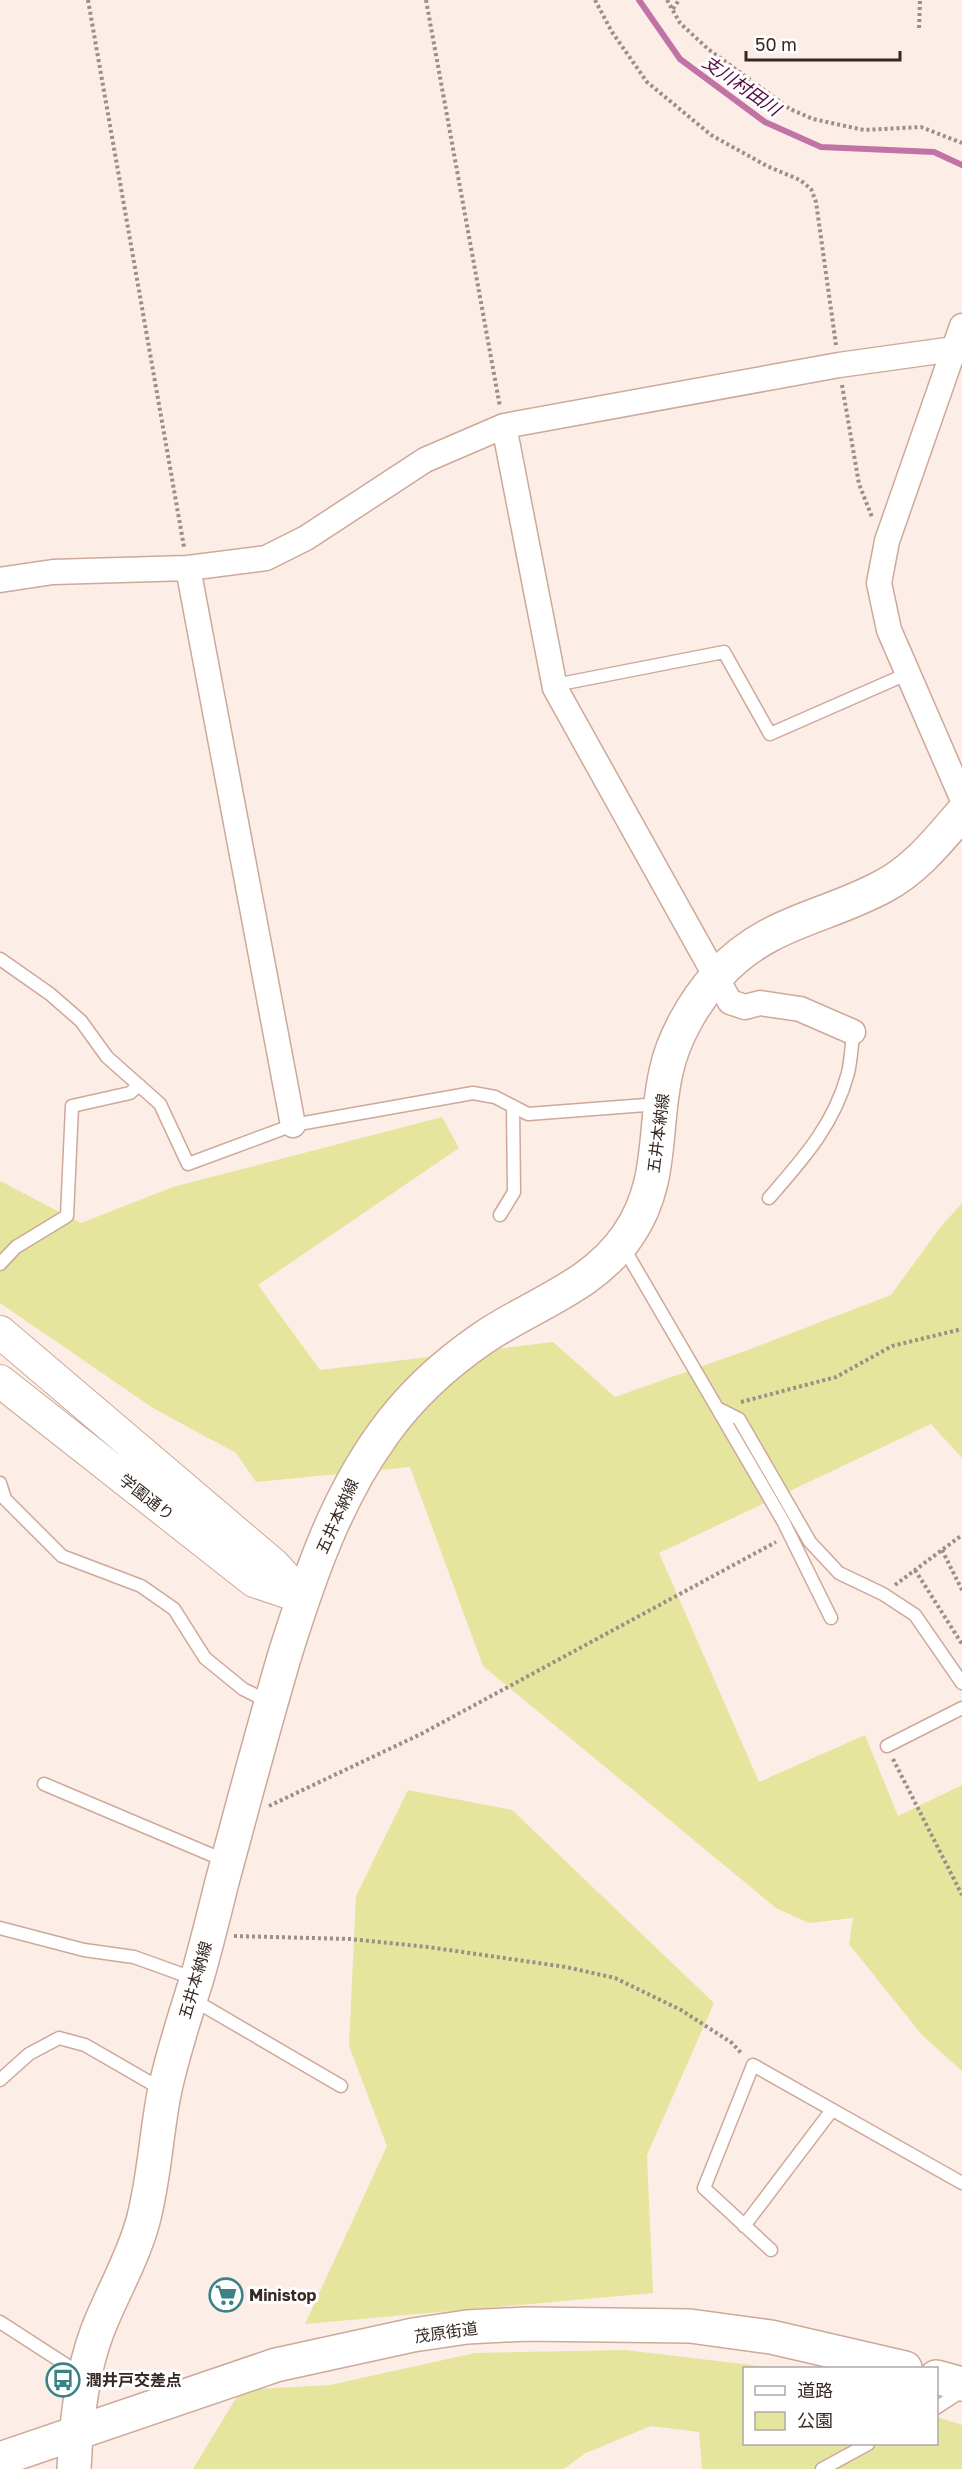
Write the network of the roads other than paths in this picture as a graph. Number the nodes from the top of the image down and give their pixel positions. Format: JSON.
{"nodes":[{"id":1,"x":959,"y":342,"type":"edge"},
{"id":2,"x":504,"y":426,"type":"junction"},
{"id":3,"x":188,"y":568,"type":"junction"},
{"id":4,"x":0,"y":580,"type":"edge"},
{"id":5,"x":909,"y":673,"type":"junction"},
{"id":6,"x":555,"y":685,"type":"junction"},
{"id":7,"x":962,"y":798,"type":"edge"},
{"id":8,"x":962,"y":813,"type":"edge"},
{"id":9,"x":0,"y":959,"type":"edge"},
{"id":10,"x":716,"y":977,"type":"junction"},
{"id":11,"x":853,"y":1032,"type":"joint"},
{"id":12,"x":139,"y":1085,"type":"junction"},
{"id":13,"x":660,"y":1104,"type":"junction"},
{"id":14,"x":513,"y":1107,"type":"junction"},
{"id":15,"x":292,"y":1125,"type":"junction"},
{"id":16,"x":769,"y":1198,"type":"dead end"},
{"id":17,"x":500,"y":1215,"type":"dead end"},
{"id":18,"x":622,"y":1244,"type":"junction"},
{"id":19,"x":0,"y":1263,"type":"edge"},
{"id":20,"x":0,"y":1332,"type":"edge"},
{"id":21,"x":0,"y":1381,"type":"edge"},
{"id":22,"x":717,"y":1408,"type":"junction"},
{"id":23,"x":0,"y":1483,"type":"edge"},
{"id":24,"x":303,"y":1598,"type":"junction"},
{"id":25,"x":831,"y":1618,"type":"dead end"},
{"id":26,"x":962,"y":1683,"type":"edge"},
{"id":27,"x":270,"y":1703,"type":"junction"},
{"id":28,"x":962,"y":1708,"type":"edge"},
{"id":29,"x":887,"y":1746,"type":"road end"},
{"id":30,"x":44,"y":1784,"type":"dead end"},
{"id":31,"x":228,"y":1861,"type":"junction"},
{"id":32,"x":0,"y":1928,"type":"edge"},
{"id":33,"x":193,"y":1989,"type":"junction"},
{"id":34,"x":0,"y":2080,"type":"edge"},
{"id":35,"x":341,"y":2086,"type":"dead end"},
{"id":36,"x":165,"y":2091,"type":"junction"},
{"id":37,"x":832,"y":2110,"type":"junction"},
{"id":38,"x":962,"y":2183,"type":"edge"},
{"id":39,"x":744,"y":2226,"type":"junction"},
{"id":40,"x":771,"y":2250,"type":"dead end"},
{"id":41,"x":0,"y":2322,"type":"edge"},
{"id":42,"x":901,"y":2367,"type":"edge"},
{"id":43,"x":83,"y":2376,"type":"junction"},
{"id":44,"x":938,"y":2378,"type":"edge"},
{"id":45,"x":962,"y":2384,"type":"edge"},
{"id":46,"x":962,"y":2391,"type":"edge"},
{"id":47,"x":938,"y":2407,"type":"edge"},
{"id":48,"x":77,"y":2433,"type":"junction"},
{"id":49,"x":866,"y":2445,"type":"edge"},
{"id":50,"x":0,"y":2459,"type":"edge"},
{"id":51,"x":74,"y":2469,"type":"edge"},
{"id":52,"x":822,"y":2469,"type":"edge"}],
"edges":[{"from":1,"to":2,"type":"street"},
{"from":1,"to":5,"type":"street"},
{"from":2,"to":3,"type":"street"},
{"from":2,"to":6,"type":"street"},
{"from":3,"to":4,"type":"street"},
{"from":3,"to":15,"type":"street"},
{"from":5,"to":6,"type":"lane"},
{"from":5,"to":7,"type":"street"},
{"from":6,"to":10,"type":"street"},
{"from":8,"to":10,"type":"main road","name":"五井本納線"},
{"from":9,"to":12,"type":"lane"},
{"from":10,"to":11,"type":"street"},
{"from":10,"to":13,"type":"main road","name":"五井本納線"},
{"from":11,"to":16,"type":"lane"},
{"from":12,"to":15,"type":"lane"},
{"from":12,"to":19,"type":"lane"},
{"from":13,"to":14,"type":"lane"},
{"from":13,"to":18,"type":"main road","name":"五井本納線"},
{"from":14,"to":15,"type":"lane"},
{"from":14,"to":17,"type":"lane"},
{"from":18,"to":22,"type":"lane"},
{"from":18,"to":24,"type":"main road","name":"五井本納線"},
{"from":20,"to":24,"type":"street"},
{"from":21,"to":24,"type":"street","name":"学園通り"},
{"from":22,"to":25,"type":"lane"},
{"from":22,"to":26,"type":"lane"},
{"from":23,"to":27,"type":"lane"},
{"from":24,"to":27,"type":"main road","name":"五井本納線"},
{"from":27,"to":31,"type":"main road","name":"五井本納線"},
{"from":28,"to":29,"type":"lane"},
{"from":30,"to":31,"type":"lane"},
{"from":31,"to":33,"type":"main road","name":"五井本納線"},
{"from":32,"to":33,"type":"lane"},
{"from":33,"to":35,"type":"lane"},
{"from":33,"to":36,"type":"main road","name":"五井本納線"},
{"from":34,"to":36,"type":"lane"},
{"from":36,"to":43,"type":"main road","name":"五井本納線"},
{"from":37,"to":38,"type":"lane"},
{"from":37,"to":39,"type":"lane"},
{"from":37,"to":39,"type":"lane"},
{"from":39,"to":40,"type":"lane"},
{"from":41,"to":43,"type":"lane"},
{"from":42,"to":48,"type":"main road","name":"茂原街道"},
{"from":43,"to":48,"type":"main road","name":"五井本納線"},
{"from":44,"to":45,"type":"main road"},
{"from":46,"to":47,"type":"lane"},
{"from":48,"to":50,"type":"main road","name":"茂原街道"},
{"from":48,"to":51,"type":"main road","name":"五井本納線"},
{"from":49,"to":52,"type":"lane"}]}
